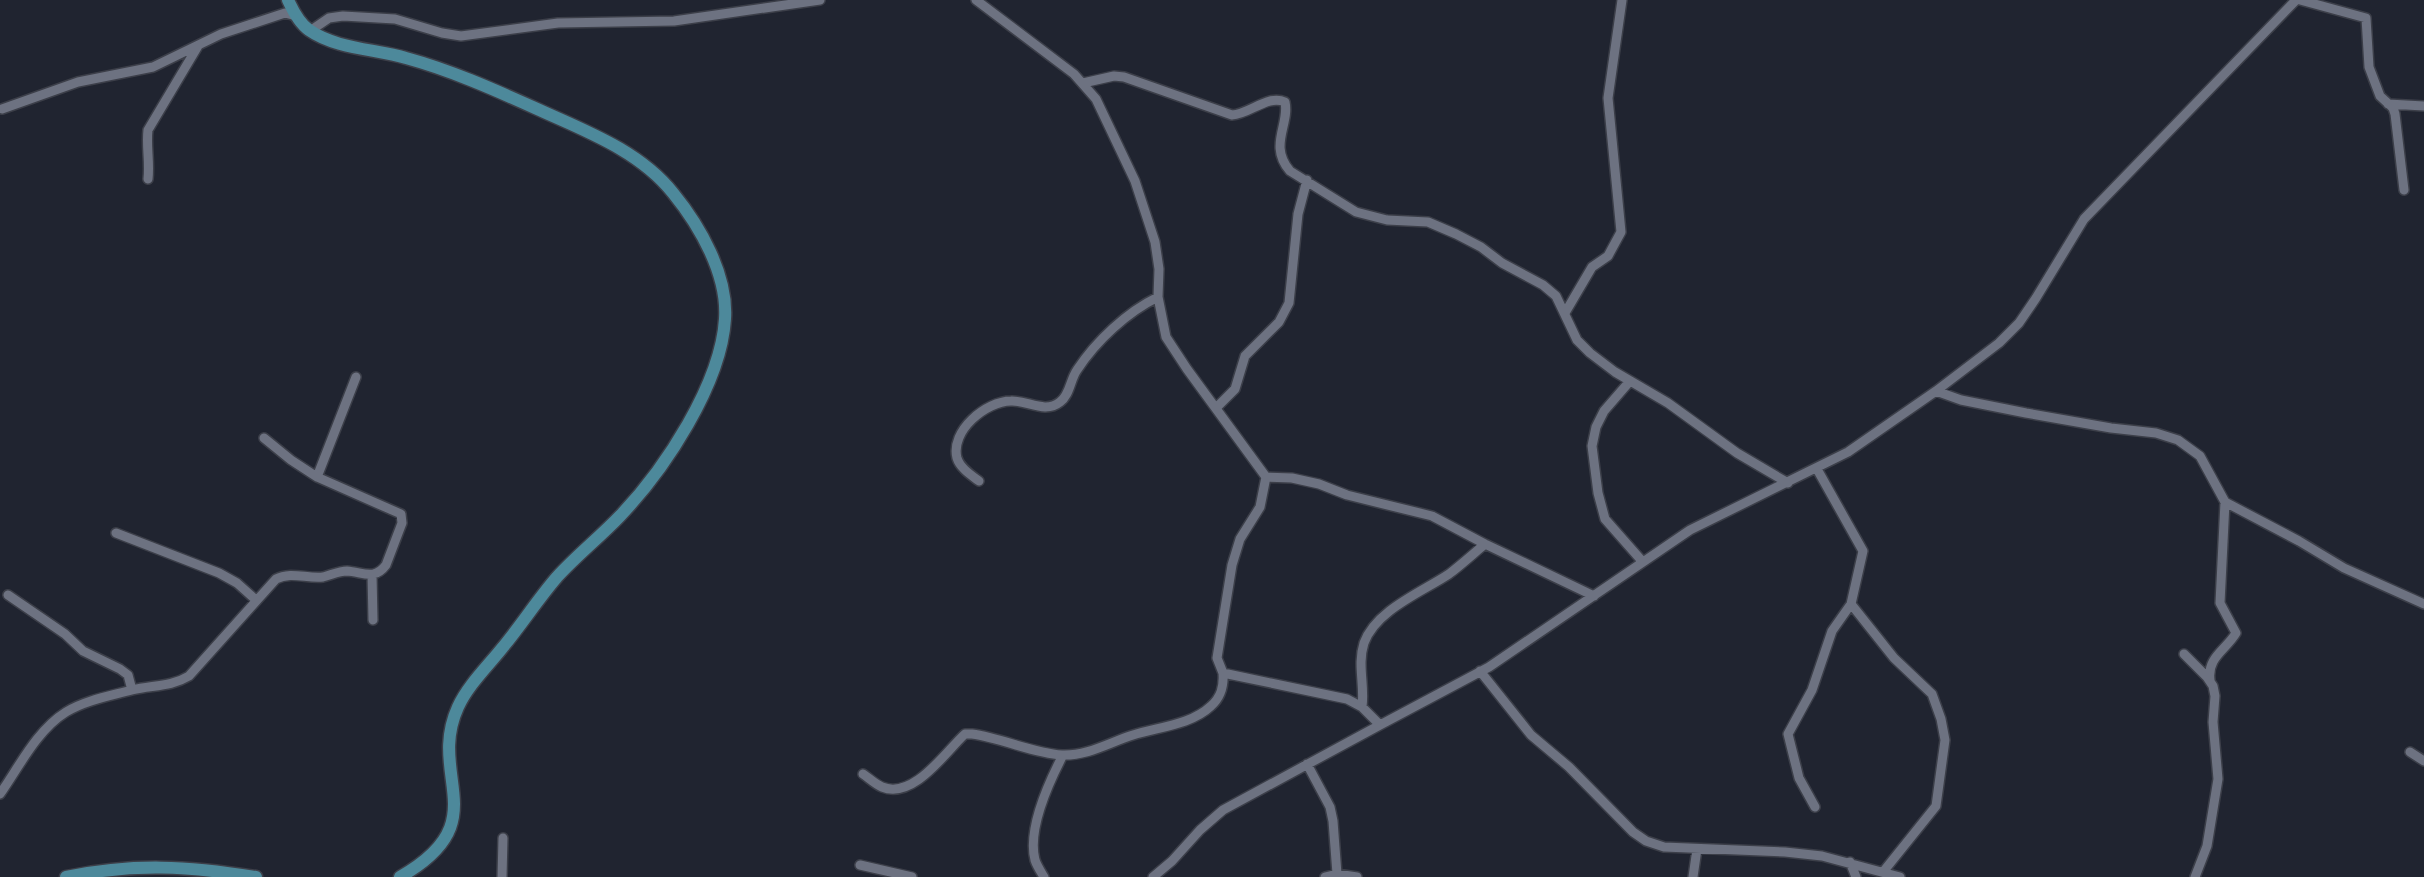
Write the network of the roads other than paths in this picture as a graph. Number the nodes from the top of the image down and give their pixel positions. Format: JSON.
{"nodes":[{"id":1,"x":288,"y":0,"type":"edge"},
{"id":2,"x":820,"y":0,"type":"edge"},
{"id":3,"x":976,"y":0,"type":"edge"},
{"id":4,"x":1623,"y":0,"type":"edge"},
{"id":5,"x":2298,"y":0,"type":"edge"},
{"id":6,"x":296,"y":16,"type":"junction"},
{"id":7,"x":310,"y":31,"type":"junction"},
{"id":8,"x":198,"y":46,"type":"junction"},
{"id":9,"x":1083,"y":83,"type":"junction"},
{"id":10,"x":2388,"y":104,"type":"junction"},
{"id":11,"x":2424,"y":106,"type":"edge"},
{"id":12,"x":2,"y":109,"type":"dead end"},
{"id":13,"x":148,"y":179,"type":"dead end"},
{"id":14,"x":1307,"y":180,"type":"junction"},
{"id":15,"x":2404,"y":189,"type":"dead end"},
{"id":16,"x":1158,"y":297,"type":"junction"},
{"id":17,"x":1565,"y":313,"type":"junction"},
{"id":18,"x":356,"y":377,"type":"dead end"},
{"id":19,"x":1630,"y":381,"type":"junction"},
{"id":20,"x":1936,"y":392,"type":"junction"},
{"id":21,"x":1217,"y":407,"type":"junction"},
{"id":22,"x":264,"y":438,"type":"dead end"},
{"id":23,"x":1816,"y":469,"type":"junction"},
{"id":24,"x":317,"y":477,"type":"junction"},
{"id":25,"x":1266,"y":477,"type":"junction"},
{"id":26,"x":979,"y":481,"type":"dead end"},
{"id":27,"x":1788,"y":483,"type":"junction"},
{"id":28,"x":2225,"y":502,"type":"junction"},
{"id":29,"x":116,"y":533,"type":"dead end"},
{"id":30,"x":1485,"y":544,"type":"junction"},
{"id":31,"x":1642,"y":561,"type":"junction"},
{"id":32,"x":372,"y":576,"type":"junction"},
{"id":33,"x":8,"y":594,"type":"dead end"},
{"id":34,"x":1594,"y":596,"type":"junction"},
{"id":35,"x":256,"y":600,"type":"junction"},
{"id":36,"x":1851,"y":604,"type":"junction"},
{"id":37,"x":2424,"y":604,"type":"edge"},
{"id":38,"x":373,"y":620,"type":"dead end"},
{"id":39,"x":2184,"y":654,"type":"dead end"},
{"id":40,"x":1480,"y":671,"type":"junction"},
{"id":41,"x":1223,"y":673,"type":"junction"},
{"id":42,"x":2210,"y":681,"type":"junction"},
{"id":43,"x":132,"y":690,"type":"junction"},
{"id":44,"x":1362,"y":707,"type":"junction"},
{"id":45,"x":1380,"y":725,"type":"junction"},
{"id":46,"x":2410,"y":752,"type":"dead end"},
{"id":47,"x":1063,"y":755,"type":"junction"},
{"id":48,"x":2424,"y":761,"type":"edge"},
{"id":49,"x":1307,"y":764,"type":"junction"},
{"id":50,"x":863,"y":774,"type":"dead end"},
{"id":51,"x":0,"y":794,"type":"edge"},
{"id":52,"x":1815,"y":807,"type":"dead end"},
{"id":53,"x":503,"y":838,"type":"dead end"},
{"id":54,"x":1696,"y":849,"type":"junction"},
{"id":55,"x":1850,"y":862,"type":"junction"},
{"id":56,"x":860,"y":865,"type":"dead end"},
{"id":57,"x":1883,"y":872,"type":"junction"},
{"id":58,"x":1337,"y":874,"type":"junction"},
{"id":59,"x":66,"y":877,"type":"edge"},
{"id":60,"x":256,"y":877,"type":"edge"},
{"id":61,"x":399,"y":877,"type":"edge"},
{"id":62,"x":502,"y":877,"type":"edge"},
{"id":63,"x":912,"y":877,"type":"edge"},
{"id":64,"x":1044,"y":877,"type":"edge"},
{"id":65,"x":1153,"y":877,"type":"edge"},
{"id":66,"x":1326,"y":877,"type":"edge"},
{"id":67,"x":1357,"y":877,"type":"edge"},
{"id":68,"x":1693,"y":877,"type":"edge"},
{"id":69,"x":1856,"y":877,"type":"edge"},
{"id":70,"x":1900,"y":877,"type":"edge"},
{"id":71,"x":2195,"y":877,"type":"edge"}],
"edges":[{"from":1,"to":6,"type":"main road"},
{"from":2,"to":7,"type":"street"},
{"from":3,"to":9,"type":"street"},
{"from":4,"to":17,"type":"street"},
{"from":5,"to":10,"type":"street"},
{"from":5,"to":20,"type":"street"},
{"from":6,"to":7,"type":"main road"},
{"from":6,"to":8,"type":"street"},
{"from":7,"to":61,"type":"main road"},
{"from":8,"to":12,"type":"street"},
{"from":8,"to":13,"type":"street"},
{"from":9,"to":14,"type":"street"},
{"from":9,"to":16,"type":"street"},
{"from":10,"to":11,"type":"street"},
{"from":10,"to":15,"type":"street"},
{"from":14,"to":17,"type":"street"},
{"from":14,"to":21,"type":"street"},
{"from":16,"to":21,"type":"street"},
{"from":16,"to":26,"type":"street"},
{"from":17,"to":19,"type":"street"},
{"from":18,"to":24,"type":"street"},
{"from":19,"to":27,"type":"street"},
{"from":19,"to":31,"type":"street"},
{"from":20,"to":23,"type":"street"},
{"from":20,"to":28,"type":"street"},
{"from":21,"to":25,"type":"street"},
{"from":22,"to":24,"type":"street"},
{"from":23,"to":27,"type":"street"},
{"from":23,"to":36,"type":"street"},
{"from":24,"to":32,"type":"street"},
{"from":25,"to":30,"type":"street"},
{"from":25,"to":41,"type":"street"},
{"from":27,"to":31,"type":"street"},
{"from":28,"to":37,"type":"street"},
{"from":28,"to":42,"type":"street"},
{"from":29,"to":35,"type":"street"},
{"from":30,"to":34,"type":"street"},
{"from":30,"to":44,"type":"street"},
{"from":31,"to":34,"type":"street"},
{"from":32,"to":35,"type":"street"},
{"from":32,"to":38,"type":"street"},
{"from":33,"to":43,"type":"street"},
{"from":34,"to":40,"type":"street"},
{"from":35,"to":43,"type":"street"},
{"from":36,"to":52,"type":"street"},
{"from":36,"to":57,"type":"street"},
{"from":39,"to":42,"type":"street"},
{"from":40,"to":45,"type":"street"},
{"from":40,"to":54,"type":"street"},
{"from":41,"to":44,"type":"street"},
{"from":41,"to":47,"type":"street"},
{"from":42,"to":71,"type":"street"},
{"from":43,"to":51,"type":"street"},
{"from":44,"to":45,"type":"street"},
{"from":45,"to":49,"type":"street"},
{"from":46,"to":48,"type":"street"},
{"from":47,"to":50,"type":"street"},
{"from":47,"to":64,"type":"street"},
{"from":49,"to":58,"type":"street"},
{"from":49,"to":65,"type":"street"},
{"from":53,"to":62,"type":"street"},
{"from":54,"to":55,"type":"street"},
{"from":54,"to":68,"type":"street"},
{"from":55,"to":57,"type":"street"},
{"from":55,"to":69,"type":"street"},
{"from":56,"to":63,"type":"street"},
{"from":57,"to":70,"type":"street"},
{"from":58,"to":66,"type":"street"},
{"from":58,"to":67,"type":"street"},
{"from":59,"to":60,"type":"main road"}]}
